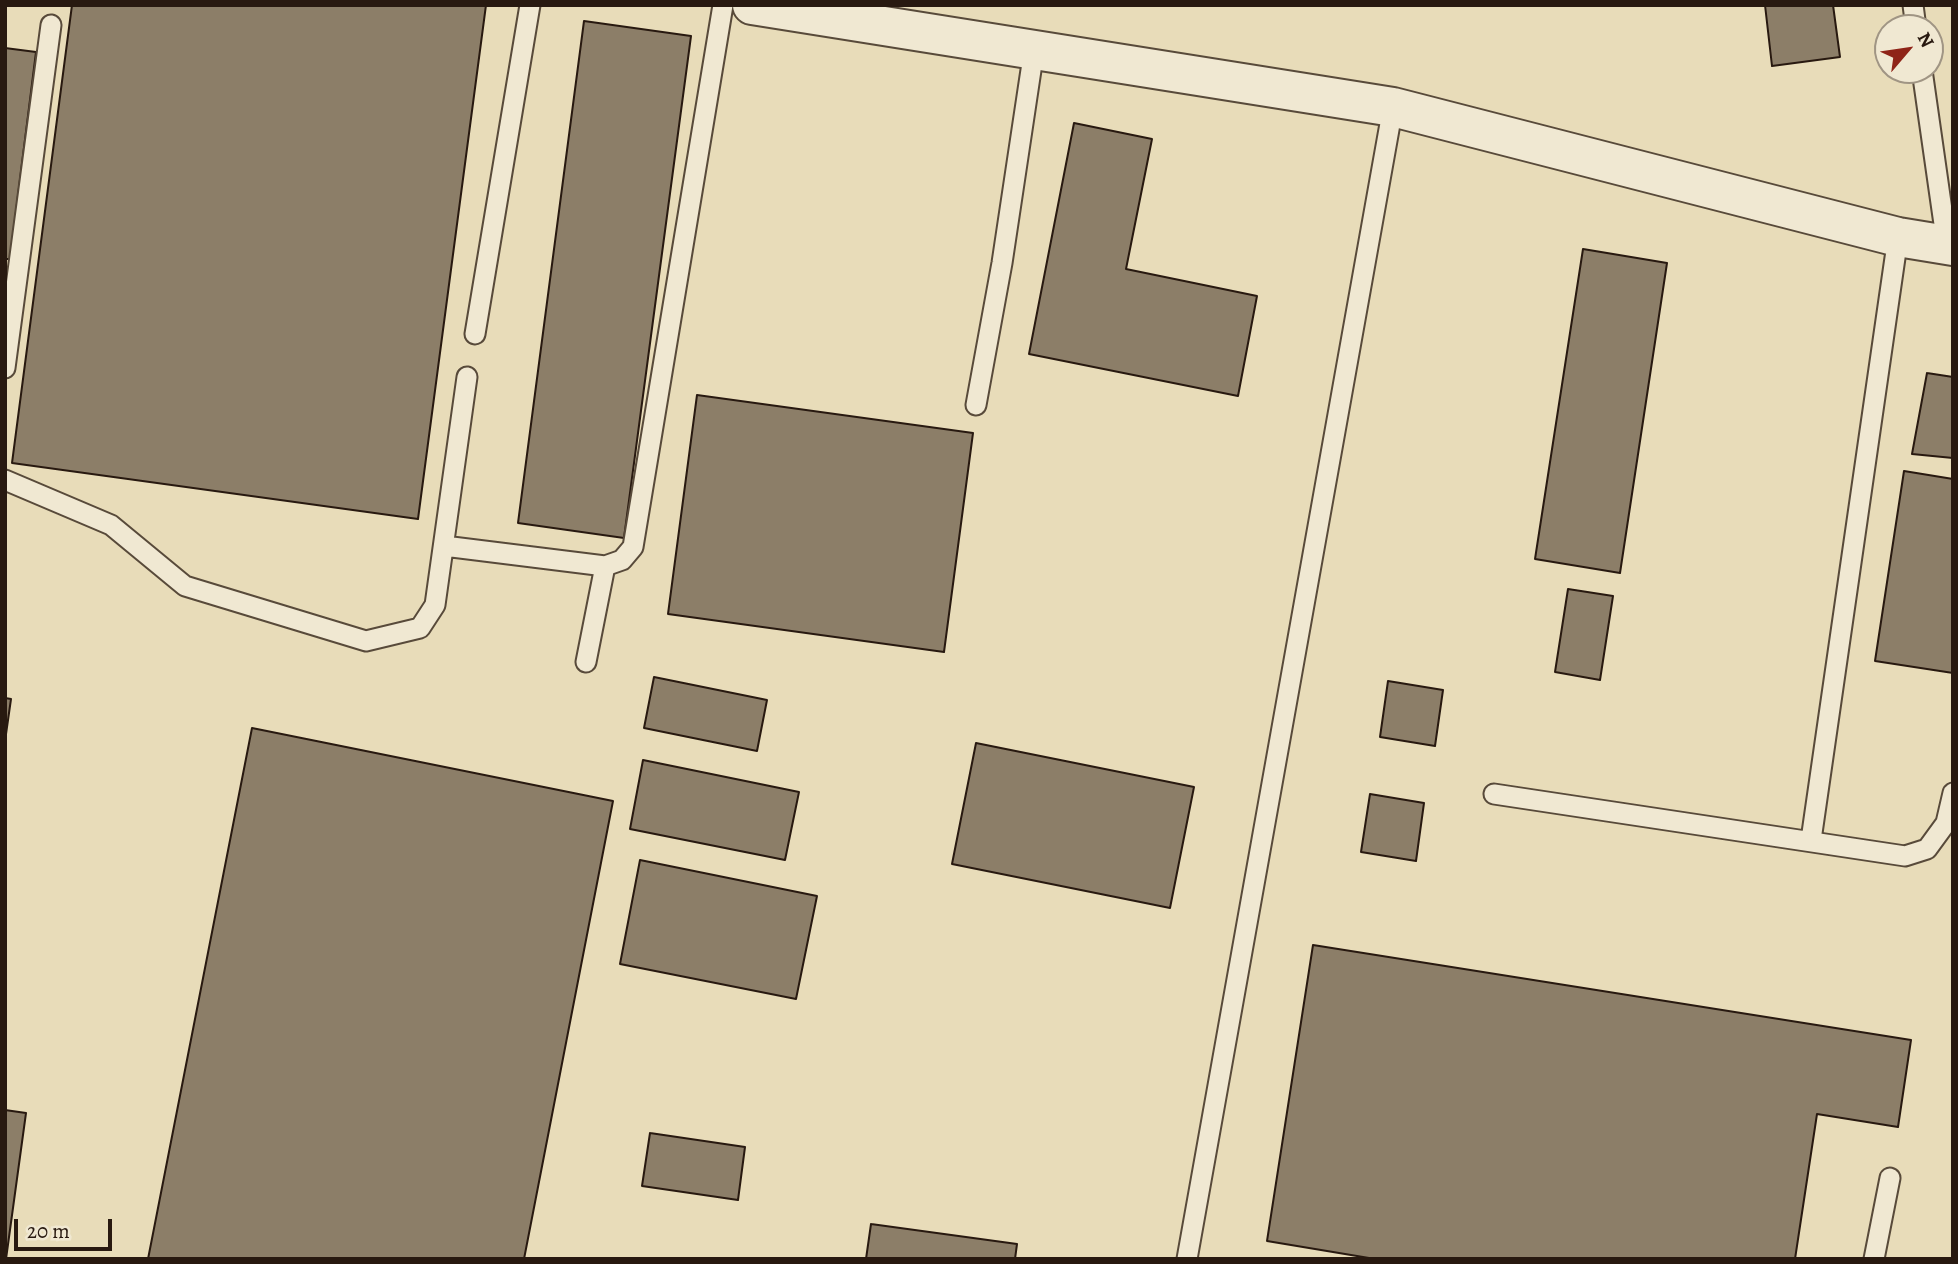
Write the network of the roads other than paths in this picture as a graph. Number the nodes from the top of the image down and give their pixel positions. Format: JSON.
{"nodes":[{"id":1,"x":530,"y":5,"type":"edge"},
{"id":2,"x":723,"y":5,"type":"edge"},
{"id":3,"x":759,"y":6,"type":"edge"},
{"id":4,"x":51,"y":25,"type":"dead end"},
{"id":5,"x":1034,"y":50,"type":"junction"},
{"id":6,"x":1924,"y":84,"type":"edge"},
{"id":7,"x":1393,"y":107,"type":"junction"},
{"id":8,"x":1898,"y":237,"type":"junction"},
{"id":9,"x":1950,"y":245,"type":"edge"},
{"id":10,"x":475,"y":334,"type":"dead end"},
{"id":11,"x":5,"y":368,"type":"edge"},
{"id":12,"x":467,"y":377,"type":"dead end"},
{"id":13,"x":976,"y":405,"type":"dead end"},
{"id":14,"x":5,"y":480,"type":"edge"},
{"id":15,"x":444,"y":546,"type":"junction"},
{"id":16,"x":606,"y":566,"type":"junction"},
{"id":17,"x":586,"y":662,"type":"dead end"},
{"id":18,"x":1953,"y":793,"type":"edge"},
{"id":19,"x":1494,"y":794,"type":"dead end"},
{"id":20,"x":1811,"y":840,"type":"junction"},
{"id":21,"x":1890,"y":1178,"type":"dead end"},
{"id":22,"x":1186,"y":1259,"type":"edge"},
{"id":23,"x":1874,"y":1259,"type":"edge"}],
"edges":[{"from":1,"to":10,"type":"lane"},
{"from":2,"to":16,"type":"lane"},
{"from":3,"to":5,"type":"street"},
{"from":4,"to":11,"type":"lane"},
{"from":5,"to":7,"type":"street"},
{"from":5,"to":13,"type":"lane"},
{"from":6,"to":9,"type":"lane"},
{"from":7,"to":8,"type":"street"},
{"from":7,"to":22,"type":"lane"},
{"from":8,"to":9,"type":"street"},
{"from":8,"to":20,"type":"lane"},
{"from":12,"to":15,"type":"lane"},
{"from":14,"to":15,"type":"lane"},
{"from":15,"to":16,"type":"lane"},
{"from":16,"to":17,"type":"lane"},
{"from":18,"to":20,"type":"lane"},
{"from":19,"to":20,"type":"lane"},
{"from":21,"to":23,"type":"lane"}]}
